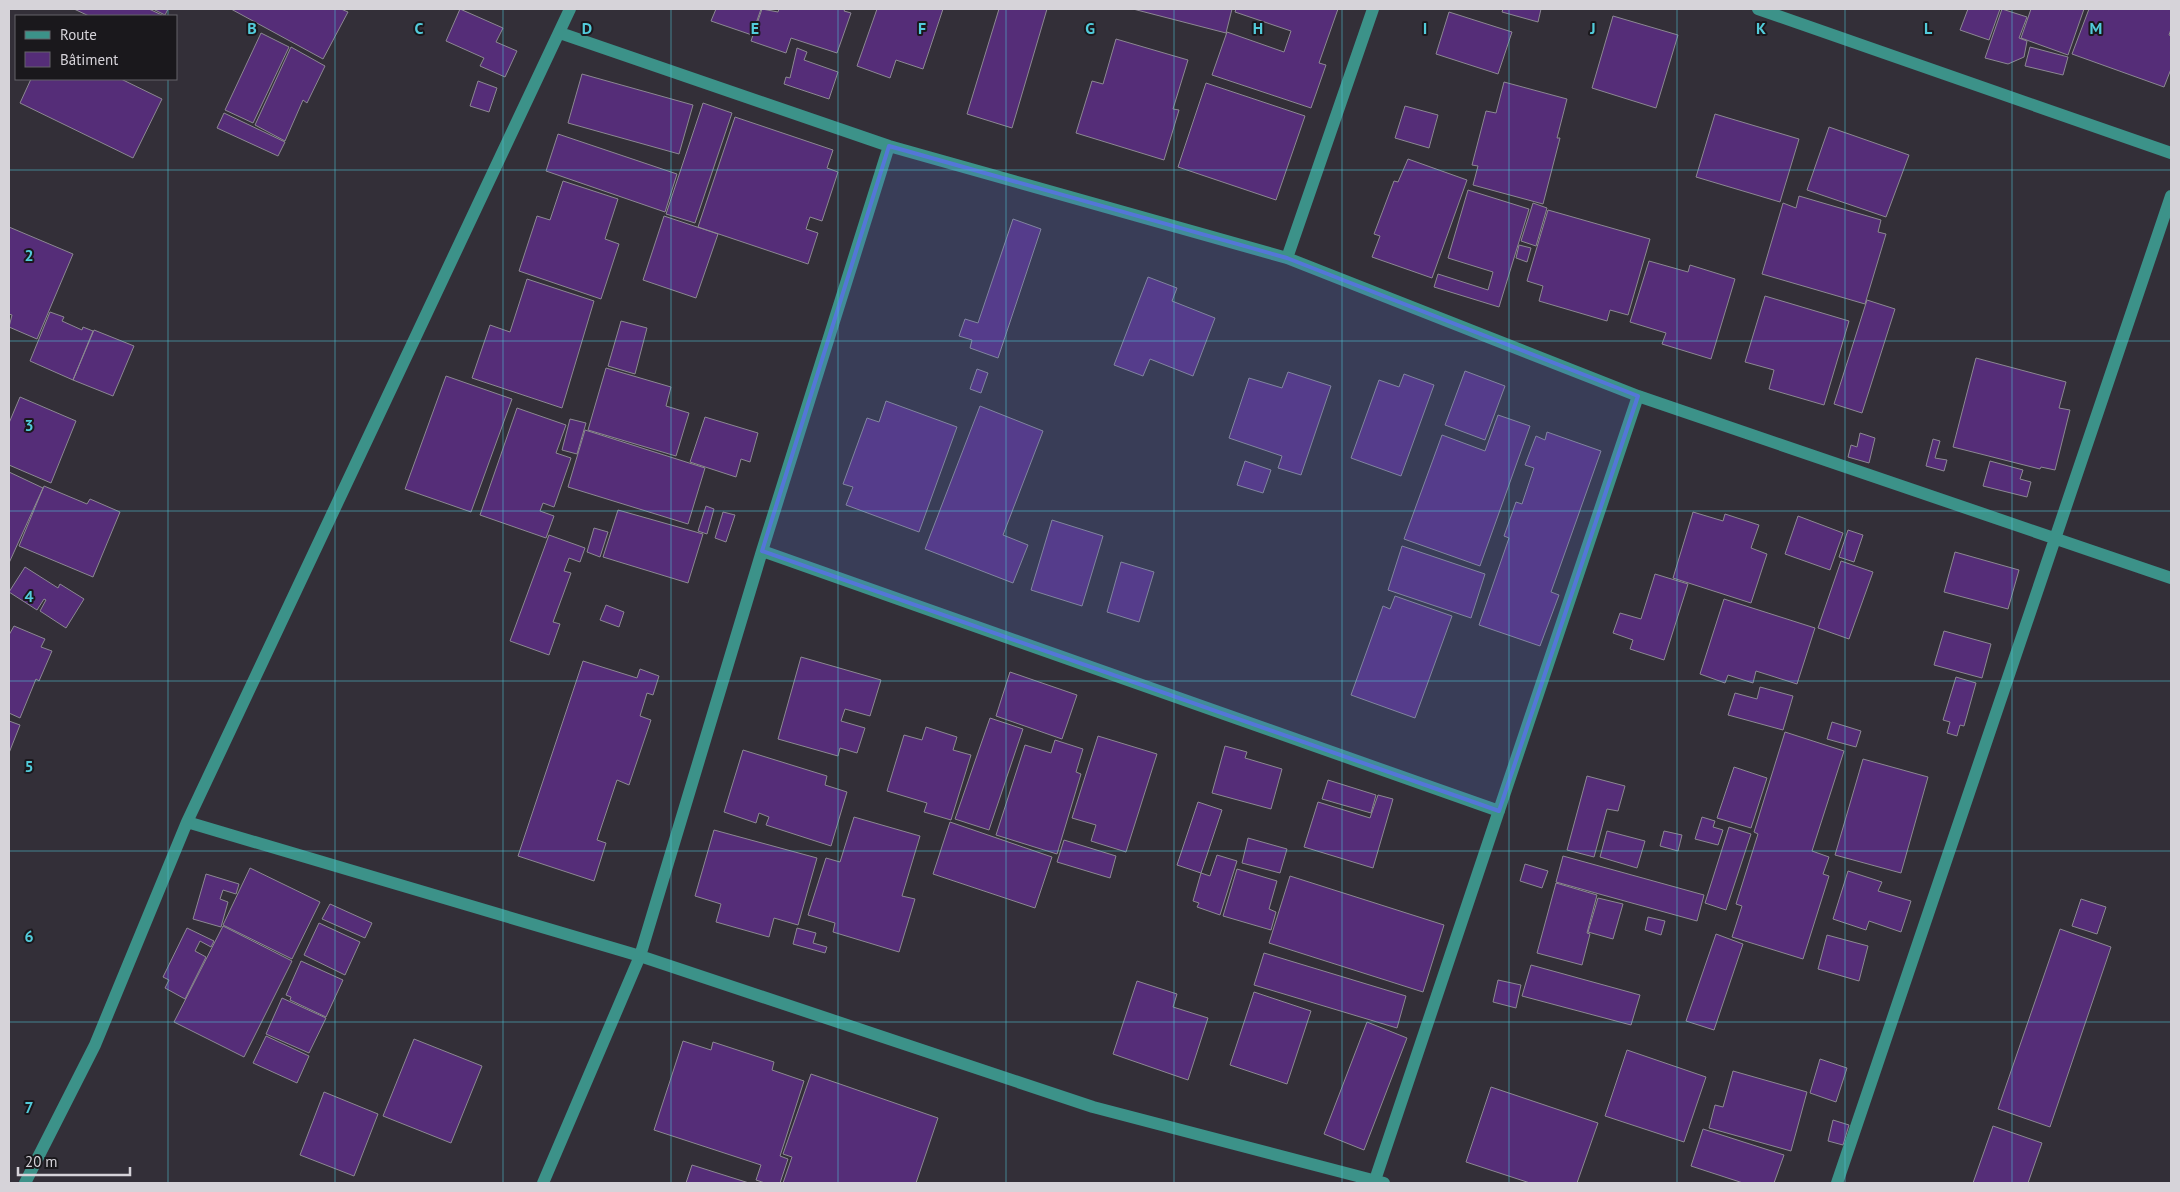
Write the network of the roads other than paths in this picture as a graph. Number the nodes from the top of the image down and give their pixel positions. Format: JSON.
{"nodes":[{"id":1,"x":570,"y":9,"type":"edge"},
{"id":2,"x":1373,"y":9,"type":"edge"},
{"id":3,"x":1758,"y":9,"type":"edge"},
{"id":4,"x":560,"y":33,"type":"junction"},
{"id":5,"x":889,"y":146,"type":"junction"},
{"id":6,"x":2171,"y":153,"type":"edge"},
{"id":7,"x":2171,"y":196,"type":"edge"},
{"id":8,"x":1287,"y":258,"type":"junction"},
{"id":9,"x":1638,"y":396,"type":"junction"},
{"id":10,"x":2055,"y":538,"type":"junction"},
{"id":11,"x":762,"y":551,"type":"junction"},
{"id":12,"x":2171,"y":578,"type":"edge"},
{"id":13,"x":1499,"y":811,"type":"junction"},
{"id":14,"x":187,"y":822,"type":"junction"},
{"id":15,"x":640,"y":956,"type":"junction"},
{"id":16,"x":1379,"y":1182,"type":"edge"},
{"id":17,"x":25,"y":1183,"type":"edge"},
{"id":18,"x":543,"y":1183,"type":"edge"},
{"id":19,"x":1837,"y":1183,"type":"edge"}],
"edges":[{"from":1,"to":4,"type":"street"},
{"from":2,"to":8,"type":"street"},
{"from":3,"to":6,"type":"street"},
{"from":4,"to":5,"type":"street"},
{"from":4,"to":14,"type":"street"},
{"from":5,"to":8,"type":"street"},
{"from":5,"to":11,"type":"street"},
{"from":7,"to":10,"type":"street"},
{"from":8,"to":9,"type":"street"},
{"from":9,"to":10,"type":"street"},
{"from":9,"to":13,"type":"street"},
{"from":10,"to":12,"type":"street"},
{"from":10,"to":19,"type":"street"},
{"from":11,"to":13,"type":"street"},
{"from":11,"to":15,"type":"street"},
{"from":13,"to":16,"type":"street"},
{"from":14,"to":15,"type":"street"},
{"from":14,"to":17,"type":"street"},
{"from":15,"to":16,"type":"street"},
{"from":15,"to":18,"type":"street"}]}
